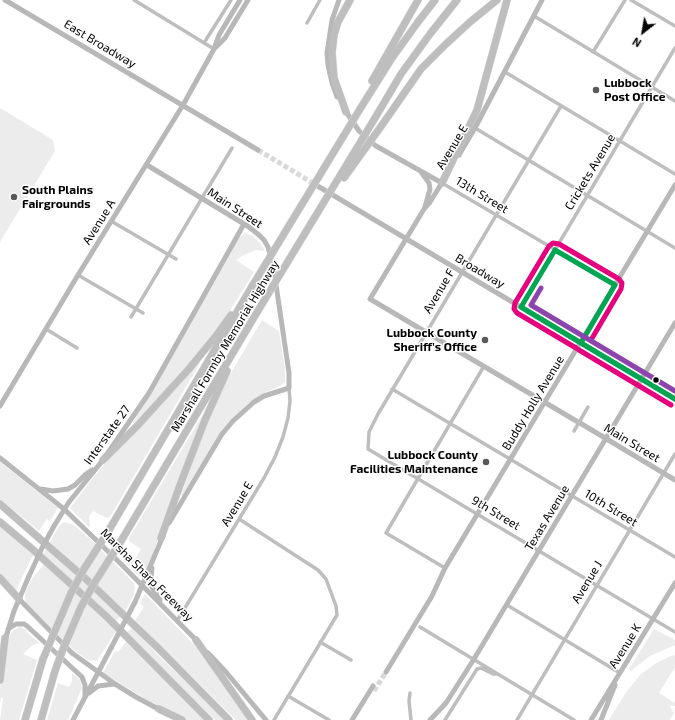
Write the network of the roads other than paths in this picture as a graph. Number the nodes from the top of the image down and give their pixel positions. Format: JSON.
{"nodes":[{"id":1,"x":5,"y":0,"type":"edge"},
{"id":2,"x":134,"y":0,"type":"edge"},
{"id":3,"x":231,"y":0,"type":"edge"},
{"id":4,"x":240,"y":0,"type":"edge"},
{"id":5,"x":248,"y":0,"type":"edge"},
{"id":6,"x":320,"y":0,"type":"edge"},
{"id":7,"x":339,"y":0,"type":"edge"},
{"id":8,"x":350,"y":0,"type":"edge"},
{"id":9,"x":418,"y":0,"type":"edge"},
{"id":10,"x":435,"y":0,"type":"edge"},
{"id":11,"x":458,"y":0,"type":"edge"},
{"id":12,"x":497,"y":0,"type":"edge"},
{"id":13,"x":507,"y":0,"type":"edge"},
{"id":14,"x":542,"y":0,"type":"edge"},
{"id":15,"x":625,"y":0,"type":"edge"},
{"id":16,"x":631,"y":0,"type":"edge"},
{"id":17,"x":15,"y":2,"type":"edge"},
{"id":18,"x":534,"y":16,"type":"junction"},
{"id":19,"x":307,"y":23,"type":"dead end"},
{"id":20,"x":675,"y":26,"type":"edge"},
{"id":21,"x":204,"y":43,"type":"junction"},
{"id":22,"x":675,"y":48,"type":"edge"},
{"id":23,"x":214,"y":50,"type":"junction"},
{"id":24,"x":593,"y":52,"type":"junction"},
{"id":25,"x":505,"y":72,"type":"junction"},
{"id":26,"x":652,"y":87,"type":"junction"},
{"id":27,"x":675,"y":101,"type":"edge"},
{"id":28,"x":183,"y":105,"type":"junction"},
{"id":29,"x":561,"y":106,"type":"junction"},
{"id":30,"x":359,"y":107,"type":"junction"},
{"id":31,"x":346,"y":112,"type":"junction"},
{"id":32,"x":475,"y":128,"type":"junction"},
{"id":33,"x":620,"y":141,"type":"junction"},
{"id":34,"x":232,"y":148,"type":"dead end"},
{"id":35,"x":258,"y":150,"type":"tunnel mouth"},
{"id":36,"x":529,"y":161,"type":"junction"},
{"id":37,"x":147,"y":165,"type":"junction"},
{"id":38,"x":418,"y":168,"type":"junction"},
{"id":39,"x":675,"y":174,"type":"edge"},
{"id":40,"x":442,"y":183,"type":"junction"},
{"id":41,"x":316,"y":185,"type":"tunnel mouth"},
{"id":42,"x":675,"y":185,"type":"edge"},
{"id":43,"x":588,"y":195,"type":"junction"},
{"id":44,"x":202,"y":198,"type":"junction"},
{"id":45,"x":424,"y":208,"type":"junction"},
{"id":46,"x":319,"y":210,"type":"junction"},
{"id":47,"x":497,"y":215,"type":"junction"},
{"id":48,"x":111,"y":221,"type":"junction"},
{"id":49,"x":244,"y":224,"type":"junction"},
{"id":50,"x":648,"y":231,"type":"junction"},
{"id":51,"x":406,"y":238,"type":"junction"},
{"id":52,"x":675,"y":248,"type":"edge"},
{"id":53,"x":555,"y":250,"type":"junction"},
{"id":54,"x":168,"y":255,"type":"junction"},
{"id":55,"x":176,"y":259,"type":"dead end"},
{"id":56,"x":463,"y":272,"type":"junction"},
{"id":57,"x":78,"y":275,"type":"junction"},
{"id":58,"x":616,"y":285,"type":"junction"},
{"id":59,"x":251,"y":288,"type":"junction"},
{"id":60,"x":370,"y":298,"type":"joint"},
{"id":61,"x":521,"y":307,"type":"junction"},
{"id":62,"x":136,"y":309,"type":"junction"},
{"id":63,"x":143,"y":313,"type":"dead end"},
{"id":64,"x":131,"y":317,"type":"dead end"},
{"id":65,"x":675,"y":323,"type":"edge"},
{"id":66,"x":46,"y":329,"type":"junction"},
{"id":67,"x":426,"y":332,"type":"junction"},
{"id":68,"x":241,"y":339,"type":"junction"},
{"id":69,"x":581,"y":343,"type":"junction"},
{"id":70,"x":77,"y":348,"type":"dead end"},
{"id":71,"x":484,"y":366,"type":"junction"},
{"id":72,"x":642,"y":379,"type":"junction"},
{"id":73,"x":289,"y":388,"type":"junction"},
{"id":74,"x":392,"y":389,"type":"junction"},
{"id":75,"x":675,"y":399,"type":"edge"},
{"id":76,"x":545,"y":403,"type":"junction"},
{"id":77,"x":0,"y":406,"type":"edge"},
{"id":78,"x":588,"y":408,"type":"dead end"},
{"id":79,"x":450,"y":423,"type":"junction"},
{"id":80,"x":574,"y":432,"type":"dead end"},
{"id":81,"x":606,"y":439,"type":"junction"},
{"id":82,"x":368,"y":449,"type":"joint"},
{"id":83,"x":675,"y":454,"type":"edge"},
{"id":84,"x":0,"y":458,"type":"edge"},
{"id":85,"x":511,"y":459,"type":"junction"},
{"id":86,"x":103,"y":460,"type":"junction"},
{"id":87,"x":95,"y":469,"type":"junction"},
{"id":88,"x":664,"y":474,"type":"junction"},
{"id":89,"x":418,"y":478,"type":"junction"},
{"id":90,"x":675,"y":480,"type":"edge"},
{"id":91,"x":39,"y":488,"type":"junction"},
{"id":92,"x":572,"y":496,"type":"junction"},
{"id":93,"x":0,"y":504,"type":"edge"},
{"id":94,"x":64,"y":509,"type":"junction"},
{"id":95,"x":478,"y":514,"type":"junction"},
{"id":96,"x":239,"y":519,"type":"junction"},
{"id":97,"x":0,"y":522,"type":"edge"},
{"id":98,"x":629,"y":530,"type":"junction"},
{"id":99,"x":161,"y":538,"type":"junction"},
{"id":100,"x":539,"y":551,"type":"junction"},
{"id":101,"x":675,"y":557,"type":"edge"},
{"id":102,"x":154,"y":558,"type":"junction"},
{"id":103,"x":445,"y":568,"type":"junction"},
{"id":104,"x":0,"y":578,"type":"edge"},
{"id":105,"x":675,"y":583,"type":"edge"},
{"id":106,"x":596,"y":585,"type":"junction"},
{"id":107,"x":143,"y":586,"type":"junction"},
{"id":108,"x":19,"y":599,"type":"junction"},
{"id":109,"x":507,"y":605,"type":"junction"},
{"id":110,"x":163,"y":606,"type":"junction"},
{"id":111,"x":654,"y":619,"type":"junction"},
{"id":112,"x":177,"y":621,"type":"junction"},
{"id":113,"x":420,"y":627,"type":"dead end"},
{"id":114,"x":8,"y":629,"type":"junction"},
{"id":115,"x":675,"y":632,"type":"edge"},
{"id":116,"x":5,"y":638,"type":"junction"},
{"id":117,"x":564,"y":639,"type":"junction"},
{"id":118,"x":196,"y":640,"type":"junction"},
{"id":119,"x":320,"y":642,"type":"junction"},
{"id":120,"x":474,"y":659,"type":"junction"},
{"id":121,"x":351,"y":660,"type":"dead end"},
{"id":122,"x":0,"y":662,"type":"edge"},
{"id":123,"x":385,"y":670,"type":"tunnel mouth"},
{"id":124,"x":98,"y":672,"type":"junction"},
{"id":125,"x":620,"y":673,"type":"junction"},
{"id":126,"x":499,"y":674,"type":"junction"},
{"id":127,"x":0,"y":680,"type":"edge"},
{"id":128,"x":114,"y":684,"type":"junction"},
{"id":129,"x":410,"y":693,"type":"dead end"},
{"id":130,"x":532,"y":694,"type":"junction"},
{"id":131,"x":85,"y":696,"type":"junction"},
{"id":132,"x":288,"y":696,"type":"junction"},
{"id":133,"x":159,"y":709,"type":"junction"},
{"id":134,"x":448,"y":719,"type":"edge"},
{"id":135,"x":25,"y":720,"type":"edge"},
{"id":136,"x":41,"y":720,"type":"edge"},
{"id":137,"x":73,"y":720,"type":"edge"},
{"id":138,"x":174,"y":720,"type":"edge"},
{"id":139,"x":182,"y":720,"type":"edge"},
{"id":140,"x":209,"y":720,"type":"edge"},
{"id":141,"x":229,"y":720,"type":"edge"},
{"id":142,"x":252,"y":720,"type":"edge"},
{"id":143,"x":266,"y":720,"type":"edge"},
{"id":144,"x":274,"y":720,"type":"edge"},
{"id":145,"x":329,"y":720,"type":"edge"},
{"id":146,"x":352,"y":720,"type":"edge"},
{"id":147,"x":356,"y":720,"type":"edge"},
{"id":148,"x":411,"y":720,"type":"edge"},
{"id":149,"x":430,"y":720,"type":"edge"},
{"id":150,"x":517,"y":720,"type":"edge"},
{"id":151,"x":574,"y":720,"type":"edge"},
{"id":152,"x":591,"y":720,"type":"edge"},
{"id":153,"x":601,"y":720,"type":"edge"}],
"edges":[{"from":1,"to":17,"type":"main road","name":"East Broadway"},
{"from":2,"to":21,"type":"street"},
{"from":3,"to":21,"type":"street"},
{"from":4,"to":23,"type":"main road","name":"Avenue A"},
{"from":5,"to":23,"type":"main road","name":"Avenue A"},
{"from":6,"to":19,"type":"street"},
{"from":7,"to":31,"type":"main road"},
{"from":8,"to":31,"type":"highway"},
{"from":9,"to":30,"type":"highway"},
{"from":10,"to":30,"type":"highway"},
{"from":11,"to":46,"type":"highway","name":"Marshall Formby Memorial Highway","bridge":true},
{"from":12,"to":46,"type":"highway","bridge":true},
{"from":13,"to":40,"type":"highway"},
{"from":14,"to":18,"type":"main road","name":"Avenue E"},
{"from":15,"to":24,"type":"street"},
{"from":16,"to":20,"type":"street"},
{"from":17,"to":28,"type":"main road","name":"East Broadway"},
{"from":18,"to":24,"type":"street"},
{"from":18,"to":25,"type":"main road","name":"Avenue E"},
{"from":21,"to":23,"type":"street"},
{"from":22,"to":26,"type":"street","name":"Crickets Avenue"},
{"from":23,"to":28,"type":"main road","name":"Avenue A"},
{"from":24,"to":26,"type":"street"},
{"from":25,"to":29,"type":"street"},
{"from":25,"to":32,"type":"main road","name":"Avenue E"},
{"from":26,"to":27,"type":"street"},
{"from":26,"to":33,"type":"street","name":"Crickets Avenue"},
{"from":28,"to":35,"type":"main road"},
{"from":28,"to":37,"type":"main road","name":"Avenue A"},
{"from":29,"to":33,"type":"street"},
{"from":29,"to":36,"type":"street","name":"Avenue F"},
{"from":30,"to":59,"type":"highway","name":"Marshall Formby Memorial Highway","bridge":true},
{"from":31,"to":38,"type":"main road","name":"13th Street"},
{"from":32,"to":36,"type":"street"},
{"from":32,"to":40,"type":"main road","name":"Avenue E"},
{"from":33,"to":39,"type":"street"},
{"from":33,"to":43,"type":"street","name":"Crickets Avenue"},
{"from":34,"to":44,"type":"street"},
{"from":36,"to":43,"type":"street"},
{"from":36,"to":47,"type":"street","name":"Avenue F"},
{"from":37,"to":44,"type":"main road","name":"Main Street"},
{"from":37,"to":48,"type":"main road","name":"Avenue A"},
{"from":38,"to":40,"type":"main road","name":"13th Street"},
{"from":38,"to":45,"type":"main road"},
{"from":40,"to":45,"type":"main road","name":"Avenue E"},
{"from":40,"to":47,"type":"street","name":"13th Street"},
{"from":41,"to":51,"type":"main road","name":"Broadway"},
{"from":42,"to":50,"type":"main road","name":"Buddy Holly Avenue"},
{"from":43,"to":50,"type":"street"},
{"from":43,"to":53,"type":"street","name":"Crickets Avenue"},
{"from":44,"to":49,"type":"main road","name":"Main Street"},
{"from":44,"to":54,"type":"street"},
{"from":45,"to":51,"type":"main road","name":"Avenue E"},
{"from":46,"to":68,"type":"highway","name":"Marshall Formby Memorial Highway","bridge":true},
{"from":47,"to":53,"type":"street","name":"13th Street"},
{"from":47,"to":56,"type":"street","name":"Avenue F"},
{"from":48,"to":54,"type":"street"},
{"from":48,"to":57,"type":"main road","name":"Avenue A"},
{"from":49,"to":73,"type":"main road","name":"Main Street"},
{"from":49,"to":86,"type":"main road","name":"Interstate 27"},
{"from":50,"to":52,"type":"street"},
{"from":50,"to":58,"type":"main road","name":"Buddy Holly Avenue"},
{"from":51,"to":56,"type":"main road","name":"Broadway"},
{"from":51,"to":60,"type":"main road","name":"Avenue E"},
{"from":53,"to":58,"type":"street","name":"13th Street"},
{"from":53,"to":61,"type":"street","name":"Crickets Avenue"},
{"from":54,"to":55,"type":"street"},
{"from":54,"to":62,"type":"street"},
{"from":56,"to":61,"type":"main road","name":"Broadway"},
{"from":56,"to":67,"type":"street","name":"Avenue F"},
{"from":57,"to":62,"type":"street"},
{"from":57,"to":66,"type":"main road","name":"Avenue A"},
{"from":58,"to":69,"type":"main road","name":"Buddy Holly Avenue"},
{"from":59,"to":86,"type":"highway"},
{"from":59,"to":135,"type":"highway","name":"Marshall Formby Memorial Highway","bridge":true},
{"from":60,"to":67,"type":"main road","name":"Main Street"},
{"from":61,"to":69,"type":"main road","name":"Broadway"},
{"from":62,"to":63,"type":"street"},
{"from":62,"to":64,"type":"street"},
{"from":65,"to":72,"type":"main road","name":"Texas Avenue"},
{"from":66,"to":70,"type":"street"},
{"from":66,"to":77,"type":"main road","name":"Avenue A"},
{"from":67,"to":71,"type":"main road","name":"Main Street"},
{"from":67,"to":74,"type":"street","name":"Avenue F"},
{"from":68,"to":99,"type":"highway"},
{"from":68,"to":136,"type":"highway","name":"Marshall Formby Memorial Highway","bridge":true},
{"from":69,"to":72,"type":"main road","name":"Broadway"},
{"from":69,"to":76,"type":"main road","name":"Buddy Holly Avenue"},
{"from":71,"to":76,"type":"main road","name":"Main Street"},
{"from":71,"to":79,"type":"street"},
{"from":72,"to":75,"type":"main road","name":"Broadway"},
{"from":72,"to":81,"type":"main road","name":"Texas Avenue"},
{"from":73,"to":96,"type":"street","name":"Avenue E"},
{"from":73,"to":99,"type":"main road"},
{"from":74,"to":79,"type":"street","name":"10th Street"},
{"from":74,"to":82,"type":"street","name":"Avenue F"},
{"from":76,"to":81,"type":"main road","name":"Main Street"},
{"from":76,"to":85,"type":"main road","name":"Buddy Holly Avenue"},
{"from":78,"to":80,"type":"street","bridge":true},
{"from":79,"to":85,"type":"street","name":"10th Street"},
{"from":79,"to":89,"type":"street"},
{"from":81,"to":88,"type":"main road","name":"Main Street"},
{"from":81,"to":92,"type":"main road","name":"Texas Avenue"},
{"from":82,"to":89,"type":"street","name":"9th Street"},
{"from":83,"to":88,"type":"street","name":"Avenue J"},
{"from":84,"to":91,"type":"main road","name":"Marsha Sharp Freeway"},
{"from":85,"to":92,"type":"street","name":"10th Street"},
{"from":85,"to":95,"type":"main road","name":"Buddy Holly Avenue"},
{"from":86,"to":87,"type":"main road","name":"Interstate 27"},
{"from":87,"to":91,"type":"main road"},
{"from":87,"to":94,"type":"main road","name":"Interstate 27"},
{"from":88,"to":90,"type":"main road","name":"Main Street"},
{"from":88,"to":98,"type":"street","name":"Avenue J"},
{"from":89,"to":95,"type":"street","name":"9th Street"},
{"from":89,"to":103,"type":"street"},
{"from":91,"to":94,"type":"main road","name":"Marsha Sharp Freeway"},
{"from":92,"to":98,"type":"street","name":"10th Street"},
{"from":92,"to":100,"type":"main road","name":"Texas Avenue"},
{"from":93,"to":141,"type":"highway"},
{"from":94,"to":107,"type":"main road","name":"Marsha Sharp Freeway"},
{"from":94,"to":108,"type":"main road","name":"Interstate 27","bridge":true},
{"from":95,"to":100,"type":"street","name":"9th Street"},
{"from":95,"to":103,"type":"main road","name":"Buddy Holly Avenue"},
{"from":96,"to":112,"type":"street","name":"Avenue E"},
{"from":96,"to":119,"type":"street"},
{"from":97,"to":140,"type":"highway"},
{"from":98,"to":101,"type":"street","name":"10th Street"},
{"from":98,"to":106,"type":"street","name":"Avenue J"},
{"from":99,"to":102,"type":"main road"},
{"from":100,"to":106,"type":"street","name":"9th Street"},
{"from":100,"to":109,"type":"main road","name":"Texas Avenue"},
{"from":102,"to":107,"type":"main road"},
{"from":102,"to":110,"type":"main road"},
{"from":103,"to":123,"type":"main road","name":"Buddy Holly Avenue"},
{"from":104,"to":108,"type":"highway"},
{"from":105,"to":111,"type":"main road","name":"Avenue K"},
{"from":106,"to":111,"type":"street","name":"9th Street"},
{"from":106,"to":117,"type":"street","name":"Avenue J"},
{"from":107,"to":110,"type":"main road","name":"Marsha Sharp Freeway"},
{"from":107,"to":124,"type":"main road","bridge":true},
{"from":108,"to":114,"type":"main road","name":"Interstate 27"},
{"from":108,"to":124,"type":"main road"},
{"from":109,"to":117,"type":"street"},
{"from":109,"to":120,"type":"main road","name":"Texas Avenue"},
{"from":110,"to":112,"type":"main road","name":"Marsha Sharp Freeway"},
{"from":111,"to":115,"type":"street","name":"9th Street"},
{"from":111,"to":125,"type":"main road","name":"Avenue K"},
{"from":112,"to":118,"type":"main road","name":"Marsha Sharp Freeway"},
{"from":113,"to":120,"type":"street"},
{"from":114,"to":116,"type":"main road","name":"Interstate 27"},
{"from":114,"to":131,"type":"main road"},
{"from":116,"to":122,"type":"main road","name":"Interstate 27"},
{"from":116,"to":127,"type":"highway"},
{"from":117,"to":125,"type":"street"},
{"from":117,"to":130,"type":"street","name":"Avenue J"},
{"from":118,"to":142,"type":"highway"},
{"from":118,"to":143,"type":"main road","name":"Marsha Sharp Freeway"},
{"from":119,"to":121,"type":"street"},
{"from":119,"to":132,"type":"street"},
{"from":120,"to":126,"type":"street"},
{"from":120,"to":149,"type":"main road","name":"Texas Avenue"},
{"from":124,"to":128,"type":"main road"},
{"from":124,"to":131,"type":"main road"},
{"from":125,"to":152,"type":"main road","name":"Avenue K"},
{"from":125,"to":153,"type":"main road"},
{"from":126,"to":130,"type":"street"},
{"from":126,"to":134,"type":"street"},
{"from":128,"to":131,"type":"main road"},
{"from":128,"to":133,"type":"main road"},
{"from":129,"to":148,"type":"street"},
{"from":130,"to":150,"type":"street","name":"Avenue J"},
{"from":130,"to":151,"type":"street"},
{"from":131,"to":137,"type":"main road"},
{"from":132,"to":144,"type":"street"},
{"from":132,"to":145,"type":"street"},
{"from":133,"to":138,"type":"main road"},
{"from":133,"to":139,"type":"highway"},
{"from":146,"to":147,"type":"main road"}]}
